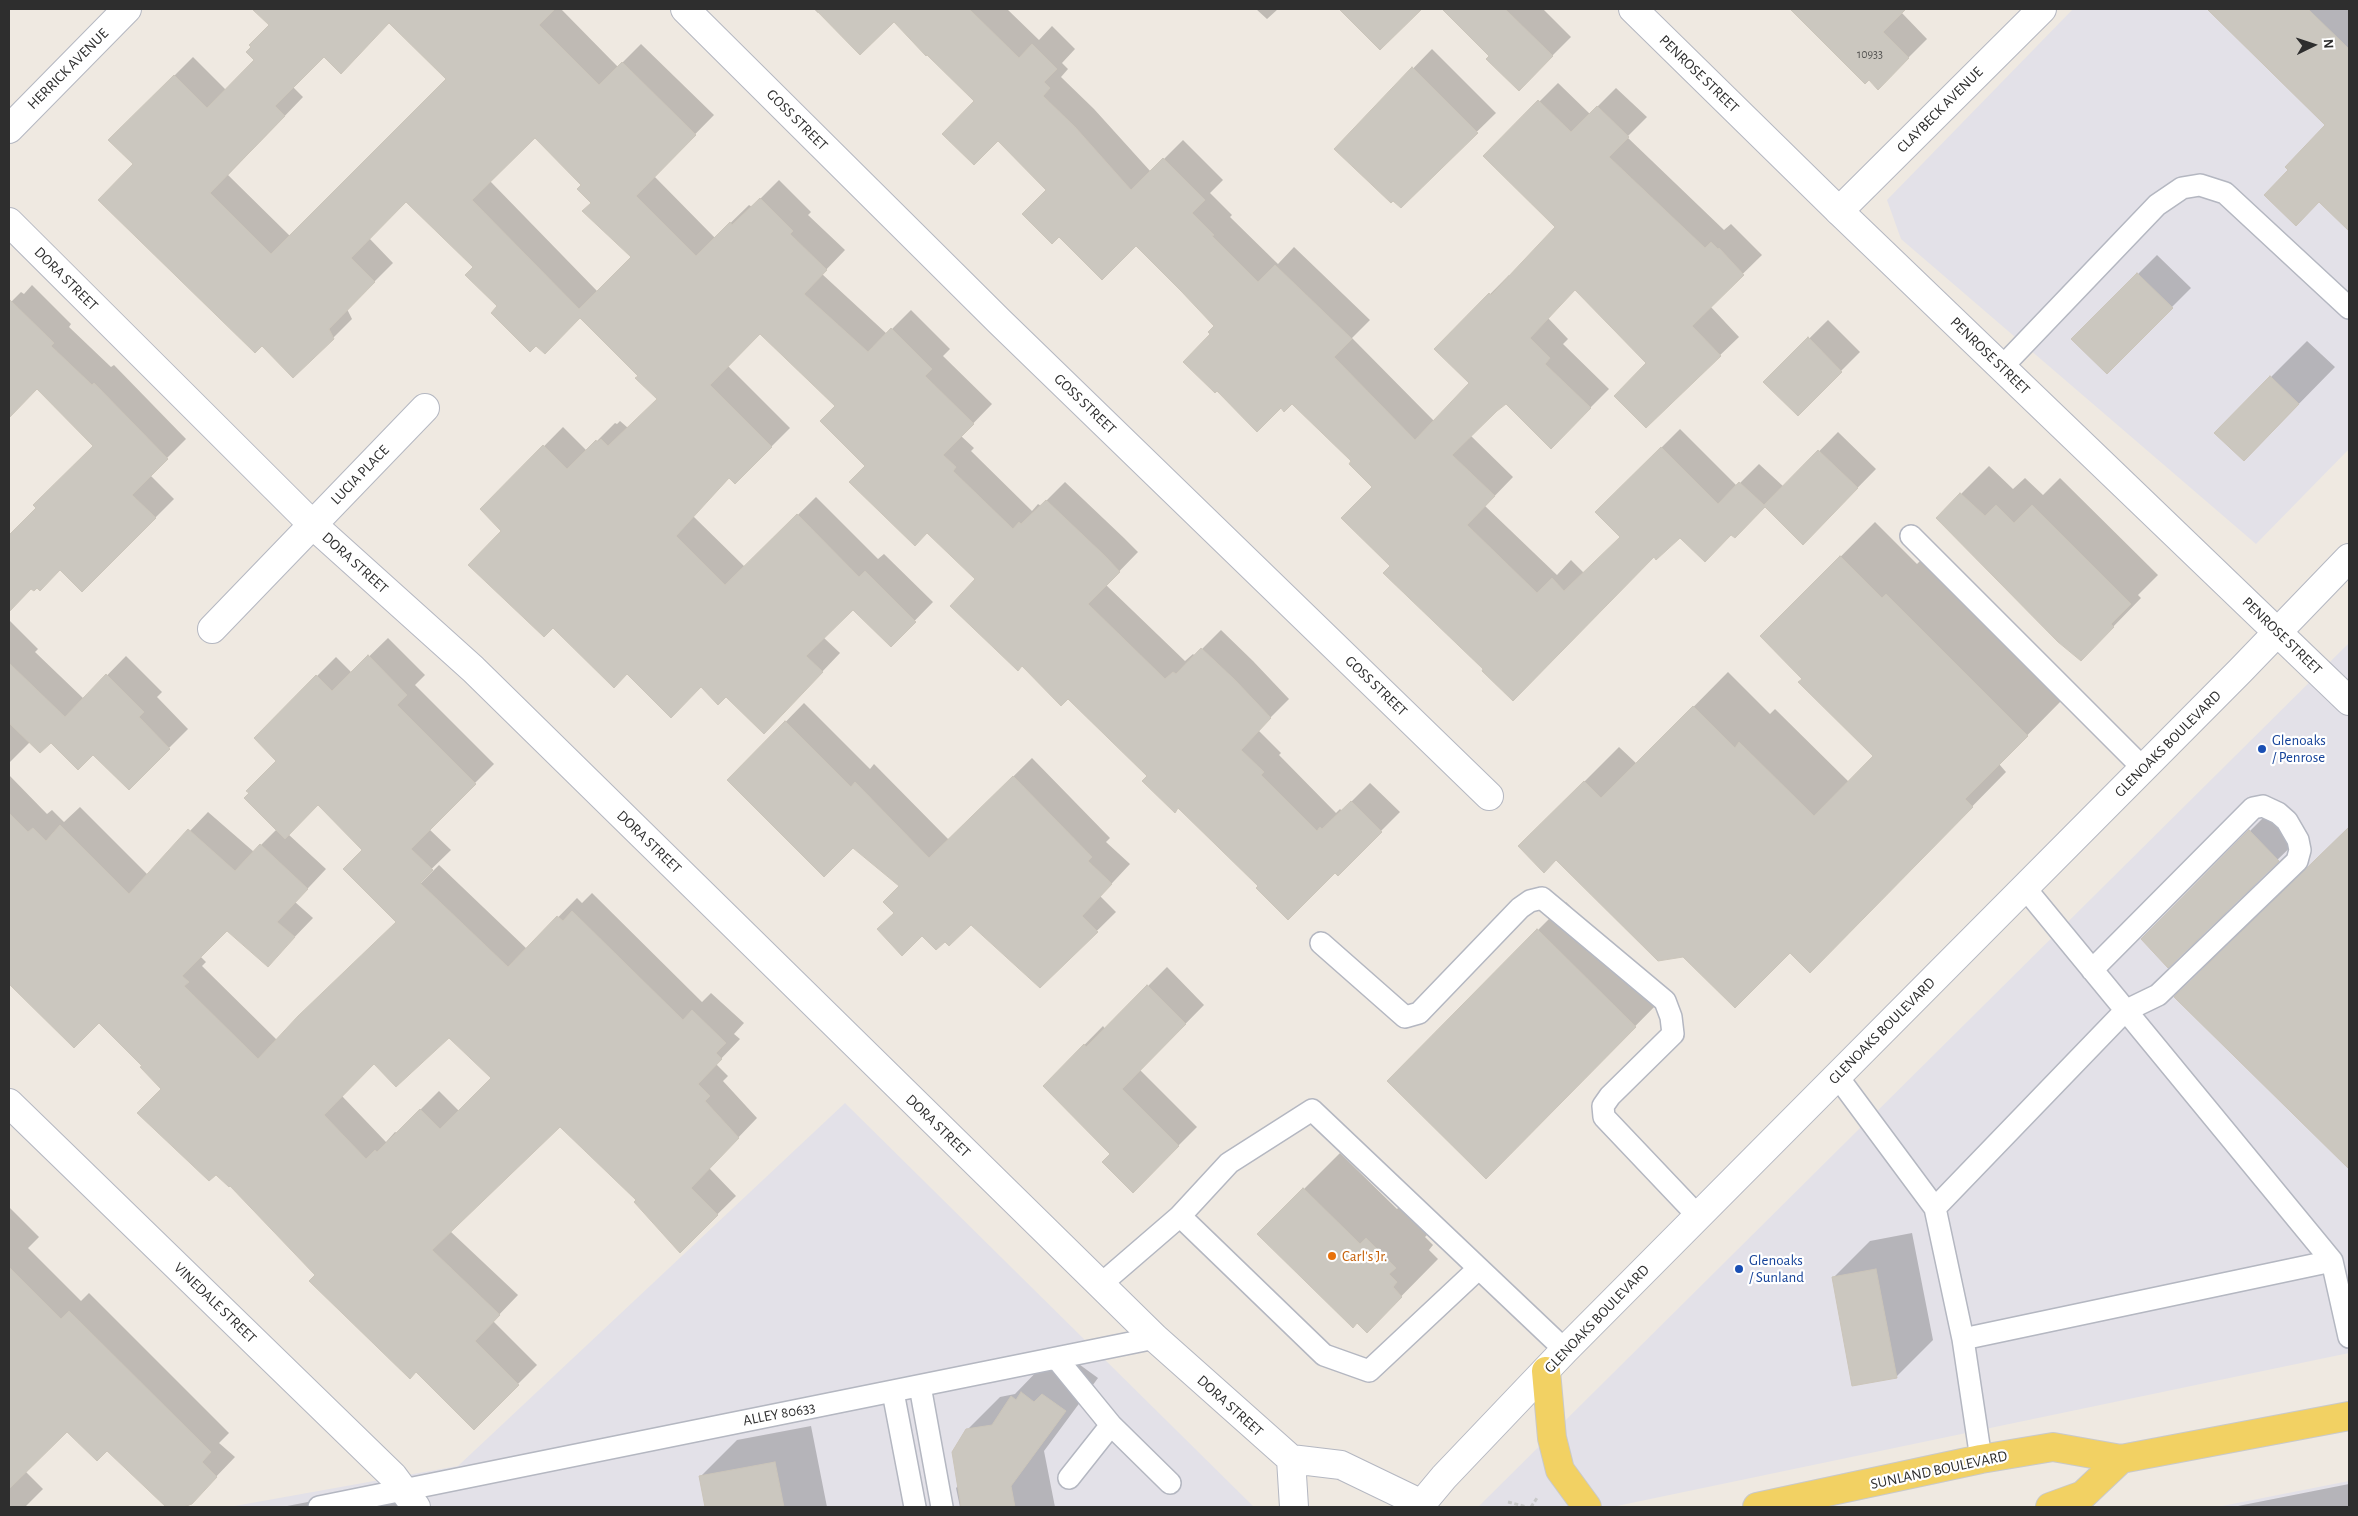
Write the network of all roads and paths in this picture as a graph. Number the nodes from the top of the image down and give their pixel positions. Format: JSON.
{"nodes":[{"id":1,"x":127,"y":9,"type":"edge"},
{"id":2,"x":685,"y":9,"type":"edge"},
{"id":3,"x":1633,"y":9,"type":"edge"},
{"id":4,"x":2042,"y":9,"type":"edge"},
{"id":5,"x":9,"y":129,"type":"edge"},
{"id":6,"x":1838,"y":211,"type":"junction"},
{"id":7,"x":9,"y":222,"type":"edge"},
{"id":8,"x":2349,"y":308,"type":"edge"},
{"id":9,"x":2002,"y":367,"type":"junction"},
{"id":10,"x":425,"y":408,"type":"dead end"},
{"id":11,"x":313,"y":525,"type":"junction"},
{"id":12,"x":1911,"y":536,"type":"dead end"},
{"id":13,"x":2349,"y":558,"type":"edge"},
{"id":14,"x":212,"y":629,"type":"dead end"},
{"id":15,"x":2279,"y":632,"type":"junction"},
{"id":16,"x":2349,"y":701,"type":"edge"},
{"id":17,"x":2143,"y":768,"type":"junction"},
{"id":18,"x":1489,"y":796,"type":"dead end"},
{"id":19,"x":2025,"y":888,"type":"junction"},
{"id":20,"x":1321,"y":943,"type":"dead end"},
{"id":21,"x":2092,"y":970,"type":"junction"},
{"id":22,"x":2125,"y":1011,"type":"junction"},
{"id":23,"x":1837,"y":1076,"type":"junction"},
{"id":24,"x":9,"y":1103,"type":"edge"},
{"id":25,"x":1935,"y":1208,"type":"junction"},
{"id":26,"x":1180,"y":1216,"type":"junction"},
{"id":27,"x":1698,"y":1216,"type":"junction"},
{"id":28,"x":2332,"y":1260,"type":"junction"},
{"id":29,"x":1478,"y":1269,"type":"junction"},
{"id":30,"x":1100,"y":1284,"type":"junction"},
{"id":31,"x":2349,"y":1337,"type":"edge"},
{"id":32,"x":1154,"y":1338,"type":"junction"},
{"id":33,"x":1963,"y":1339,"type":"junction"},
{"id":34,"x":1565,"y":1350,"type":"junction"},
{"id":35,"x":1057,"y":1359,"type":"junction"},
{"id":36,"x":1546,"y":1371,"type":"junction"},
{"id":37,"x":920,"y":1386,"type":"junction"},
{"id":38,"x":893,"y":1392,"type":"junction"},
{"id":39,"x":2349,"y":1416,"type":"edge"},
{"id":40,"x":1111,"y":1425,"type":"junction"},
{"id":41,"x":2121,"y":1459,"type":"junction"},
{"id":42,"x":1291,"y":1460,"type":"junction"},
{"id":43,"x":1981,"y":1460,"type":"junction"},
{"id":44,"x":1069,"y":1478,"type":"dead end"},
{"id":45,"x":1170,"y":1484,"type":"dead end"},
{"id":46,"x":410,"y":1499,"type":"edge"},
{"id":47,"x":1508,"y":1502,"type":"dead end"},
{"id":48,"x":1420,"y":1506,"type":"edge"},
{"id":49,"x":319,"y":1507,"type":"edge"},
{"id":50,"x":915,"y":1507,"type":"edge"},
{"id":51,"x":942,"y":1507,"type":"edge"},
{"id":52,"x":1294,"y":1507,"type":"edge"},
{"id":53,"x":1527,"y":1507,"type":"edge"},
{"id":54,"x":1587,"y":1507,"type":"edge"},
{"id":55,"x":1757,"y":1507,"type":"edge"},
{"id":56,"x":2050,"y":1507,"type":"edge"}],
"edges":[{"from":1,"to":5,"type":"street","name":"HERRICK AVENUE"},
{"from":2,"to":18,"type":"street","name":"GOSS STREET"},
{"from":3,"to":6,"type":"street","name":"PENROSE STREET"},
{"from":4,"to":6,"type":"street","name":"CLAYBECK AVENUE"},
{"from":6,"to":9,"type":"street","name":"PENROSE STREET"},
{"from":7,"to":11,"type":"street","name":"DORA STREET"},
{"from":8,"to":9,"type":"lane"},
{"from":9,"to":15,"type":"street","name":"PENROSE STREET"},
{"from":10,"to":11,"type":"street","name":"LUCIA PLACE"},
{"from":11,"to":14,"type":"street","name":"LUCIA PLACE"},
{"from":11,"to":30,"type":"street","name":"DORA STREET"},
{"from":12,"to":17,"type":"lane"},
{"from":13,"to":15,"type":"street","name":"GLENOAKS BOULEVARD"},
{"from":15,"to":16,"type":"street","name":"PENROSE STREET"},
{"from":15,"to":17,"type":"street","name":"GLENOAKS BOULEVARD"},
{"from":17,"to":19,"type":"street","name":"GLENOAKS BOULEVARD"},
{"from":19,"to":21,"type":"lane"},
{"from":19,"to":23,"type":"street","name":"GLENOAKS BOULEVARD"},
{"from":20,"to":27,"type":"lane"},
{"from":21,"to":22,"type":"lane"},
{"from":21,"to":22,"type":"lane"},
{"from":22,"to":25,"type":"lane"},
{"from":22,"to":28,"type":"lane"},
{"from":23,"to":25,"type":"lane"},
{"from":23,"to":27,"type":"street","name":"GLENOAKS BOULEVARD"},
{"from":24,"to":46,"type":"street","name":"VINEDALE STREET"},
{"from":25,"to":33,"type":"lane"},
{"from":26,"to":29,"type":"lane"},
{"from":26,"to":29,"type":"lane"},
{"from":26,"to":30,"type":"lane"},
{"from":27,"to":34,"type":"street","name":"GLENOAKS BOULEVARD"},
{"from":28,"to":31,"type":"lane"},
{"from":28,"to":33,"type":"lane"},
{"from":29,"to":34,"type":"lane"},
{"from":30,"to":32,"type":"street","name":"DORA STREET"},
{"from":32,"to":35,"type":"lane","name":"ALLEY 80633"},
{"from":32,"to":42,"type":"street","name":"DORA STREET"},
{"from":33,"to":43,"type":"lane"},
{"from":34,"to":36,"type":"street","name":"GLENOAKS BOULEVARD"},
{"from":35,"to":37,"type":"lane","name":"ALLEY 80633"},
{"from":35,"to":40,"type":"lane"},
{"from":36,"to":48,"type":"street","name":"GLENOAKS BOULEVARD"},
{"from":36,"to":54,"type":"main road"},
{"from":37,"to":38,"type":"lane","name":"ALLEY 80633"},
{"from":37,"to":51,"type":"lane"},
{"from":38,"to":46,"type":"lane","name":"ALLEY 80633"},
{"from":38,"to":50,"type":"lane"},
{"from":39,"to":41,"type":"main road","name":"SUNLAND BOULEVARD"},
{"from":40,"to":44,"type":"lane"},
{"from":40,"to":45,"type":"lane"},
{"from":41,"to":43,"type":"main road","name":"SUNLAND BOULEVARD"},
{"from":41,"to":56,"type":"main road"},
{"from":42,"to":48,"type":"street"},
{"from":42,"to":52,"type":"street"},
{"from":43,"to":55,"type":"main road","name":"SUNLAND BOULEVARD"},
{"from":46,"to":49,"type":"lane","name":"ALLEY 80633"},
{"from":47,"to":53,"type":"path"}]}
